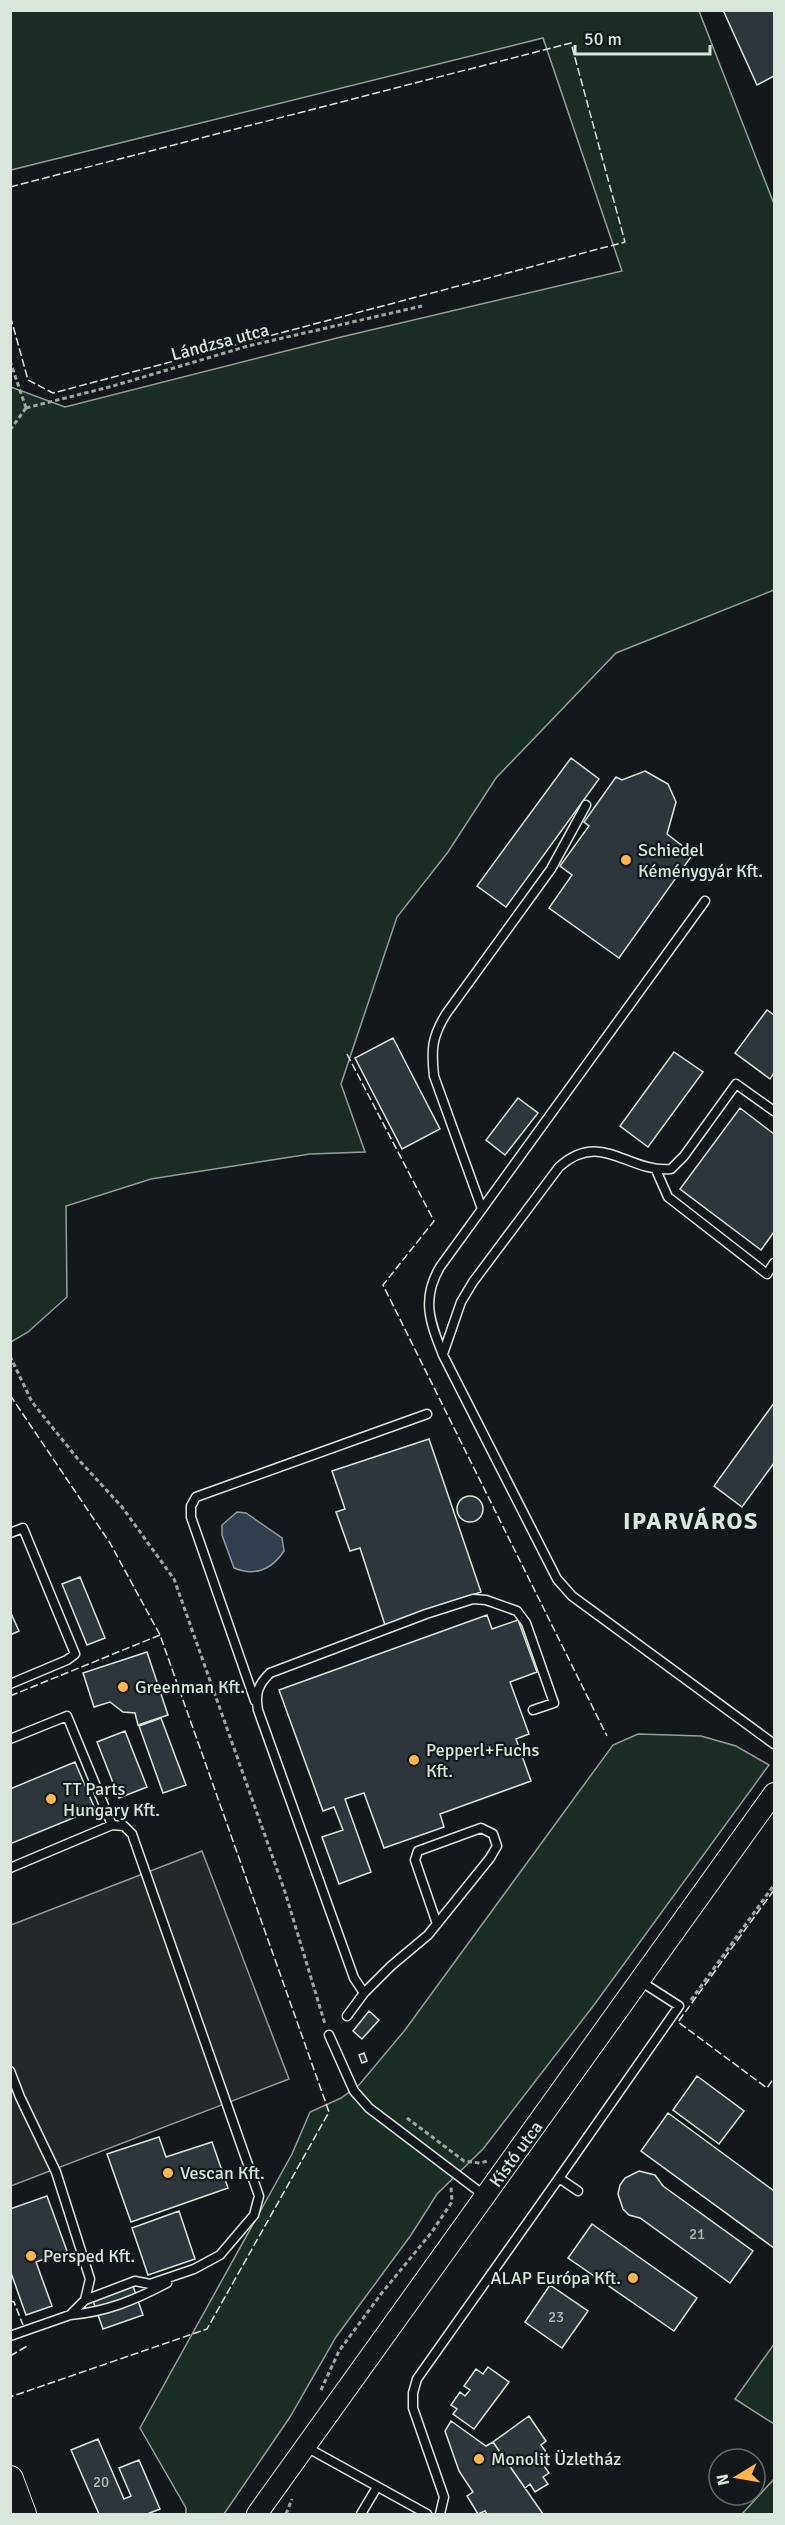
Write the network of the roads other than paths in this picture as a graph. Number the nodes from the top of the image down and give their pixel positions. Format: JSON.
{"nodes":[{"id":1,"x":586,"y":805,"type":"dead end"},
{"id":2,"x":705,"y":901,"type":"dead end"},
{"id":3,"x":774,"y":1111,"type":"edge"},
{"id":4,"x":656,"y":1170,"type":"junction"},
{"id":5,"x":482,"y":1209,"type":"junction"},
{"id":6,"x":774,"y":1263,"type":"edge"},
{"id":7,"x":443,"y":1354,"type":"junction"},
{"id":8,"x":427,"y":1414,"type":"dead end"},
{"id":9,"x":10,"y":1533,"type":"edge"},
{"id":10,"x":10,"y":1684,"type":"edge"},
{"id":11,"x":258,"y":1710,"type":"junction"},
{"id":12,"x":533,"y":1710,"type":"dead end"},
{"id":13,"x":10,"y":1739,"type":"edge"},
{"id":14,"x":774,"y":1744,"type":"edge"},
{"id":15,"x":774,"y":1793,"type":"edge"},
{"id":16,"x":112,"y":1825,"type":"junction"},
{"id":17,"x":10,"y":1868,"type":"edge"},
{"id":18,"x":437,"y":1924,"type":"junction"},
{"id":19,"x":640,"y":1981,"type":"junction"},
{"id":20,"x":364,"y":1993,"type":"junction"},
{"id":21,"x":347,"y":2016,"type":"dead end"},
{"id":22,"x":329,"y":2035,"type":"road end"},
{"id":23,"x":10,"y":2071,"type":"edge"},
{"id":24,"x":559,"y":2178,"type":"junction"},
{"id":25,"x":578,"y":2191,"type":"dead end"},
{"id":26,"x":486,"y":2196,"type":"junction"},
{"id":27,"x":194,"y":2269,"type":"junction"},
{"id":28,"x":85,"y":2300,"type":"junction"},
{"id":29,"x":70,"y":2315,"type":"junction"},
{"id":30,"x":10,"y":2336,"type":"edge"},
{"id":31,"x":306,"y":2447,"type":"junction"},
{"id":32,"x":10,"y":2480,"type":"edge"},
{"id":33,"x":377,"y":2487,"type":"junction"},
{"id":34,"x":23,"y":2514,"type":"edge"},
{"id":35,"x":257,"y":2514,"type":"edge"},
{"id":36,"x":362,"y":2514,"type":"edge"},
{"id":37,"x":427,"y":2514,"type":"edge"},
{"id":38,"x":440,"y":2514,"type":"edge"}],
"edges":[{"from":1,"to":5,"type":"lane"},
{"from":2,"to":5,"type":"lane"},
{"from":3,"to":4,"type":"lane"},
{"from":4,"to":6,"type":"lane"},
{"from":4,"to":7,"type":"lane"},
{"from":5,"to":7,"type":"lane"},
{"from":7,"to":14,"type":"lane"},
{"from":8,"to":11,"type":"lane"},
{"from":9,"to":10,"type":"lane"},
{"from":11,"to":12,"type":"lane"},
{"from":11,"to":20,"type":"lane"},
{"from":13,"to":16,"type":"lane"},
{"from":15,"to":19,"type":"street","name":"Kistó utca"},
{"from":16,"to":17,"type":"lane"},
{"from":16,"to":27,"type":"lane"},
{"from":18,"to":18,"type":"lane"},
{"from":18,"to":20,"type":"lane"},
{"from":19,"to":24,"type":"lane"},
{"from":19,"to":26,"type":"street","name":"Kistó utca"},
{"from":20,"to":21,"type":"lane"},
{"from":22,"to":26,"type":"lane"},
{"from":23,"to":28,"type":"lane"},
{"from":24,"to":25,"type":"lane"},
{"from":24,"to":38,"type":"lane"},
{"from":26,"to":31,"type":"street","name":"Kistó utca"},
{"from":27,"to":28,"type":"lane"},
{"from":27,"to":29,"type":"lane"},
{"from":28,"to":29,"type":"lane"},
{"from":29,"to":30,"type":"lane"},
{"from":31,"to":33,"type":"lane"},
{"from":31,"to":35,"type":"street","name":"Kistó utca"},
{"from":32,"to":34,"type":"main road"},
{"from":33,"to":36,"type":"lane"},
{"from":33,"to":37,"type":"lane"}]}
